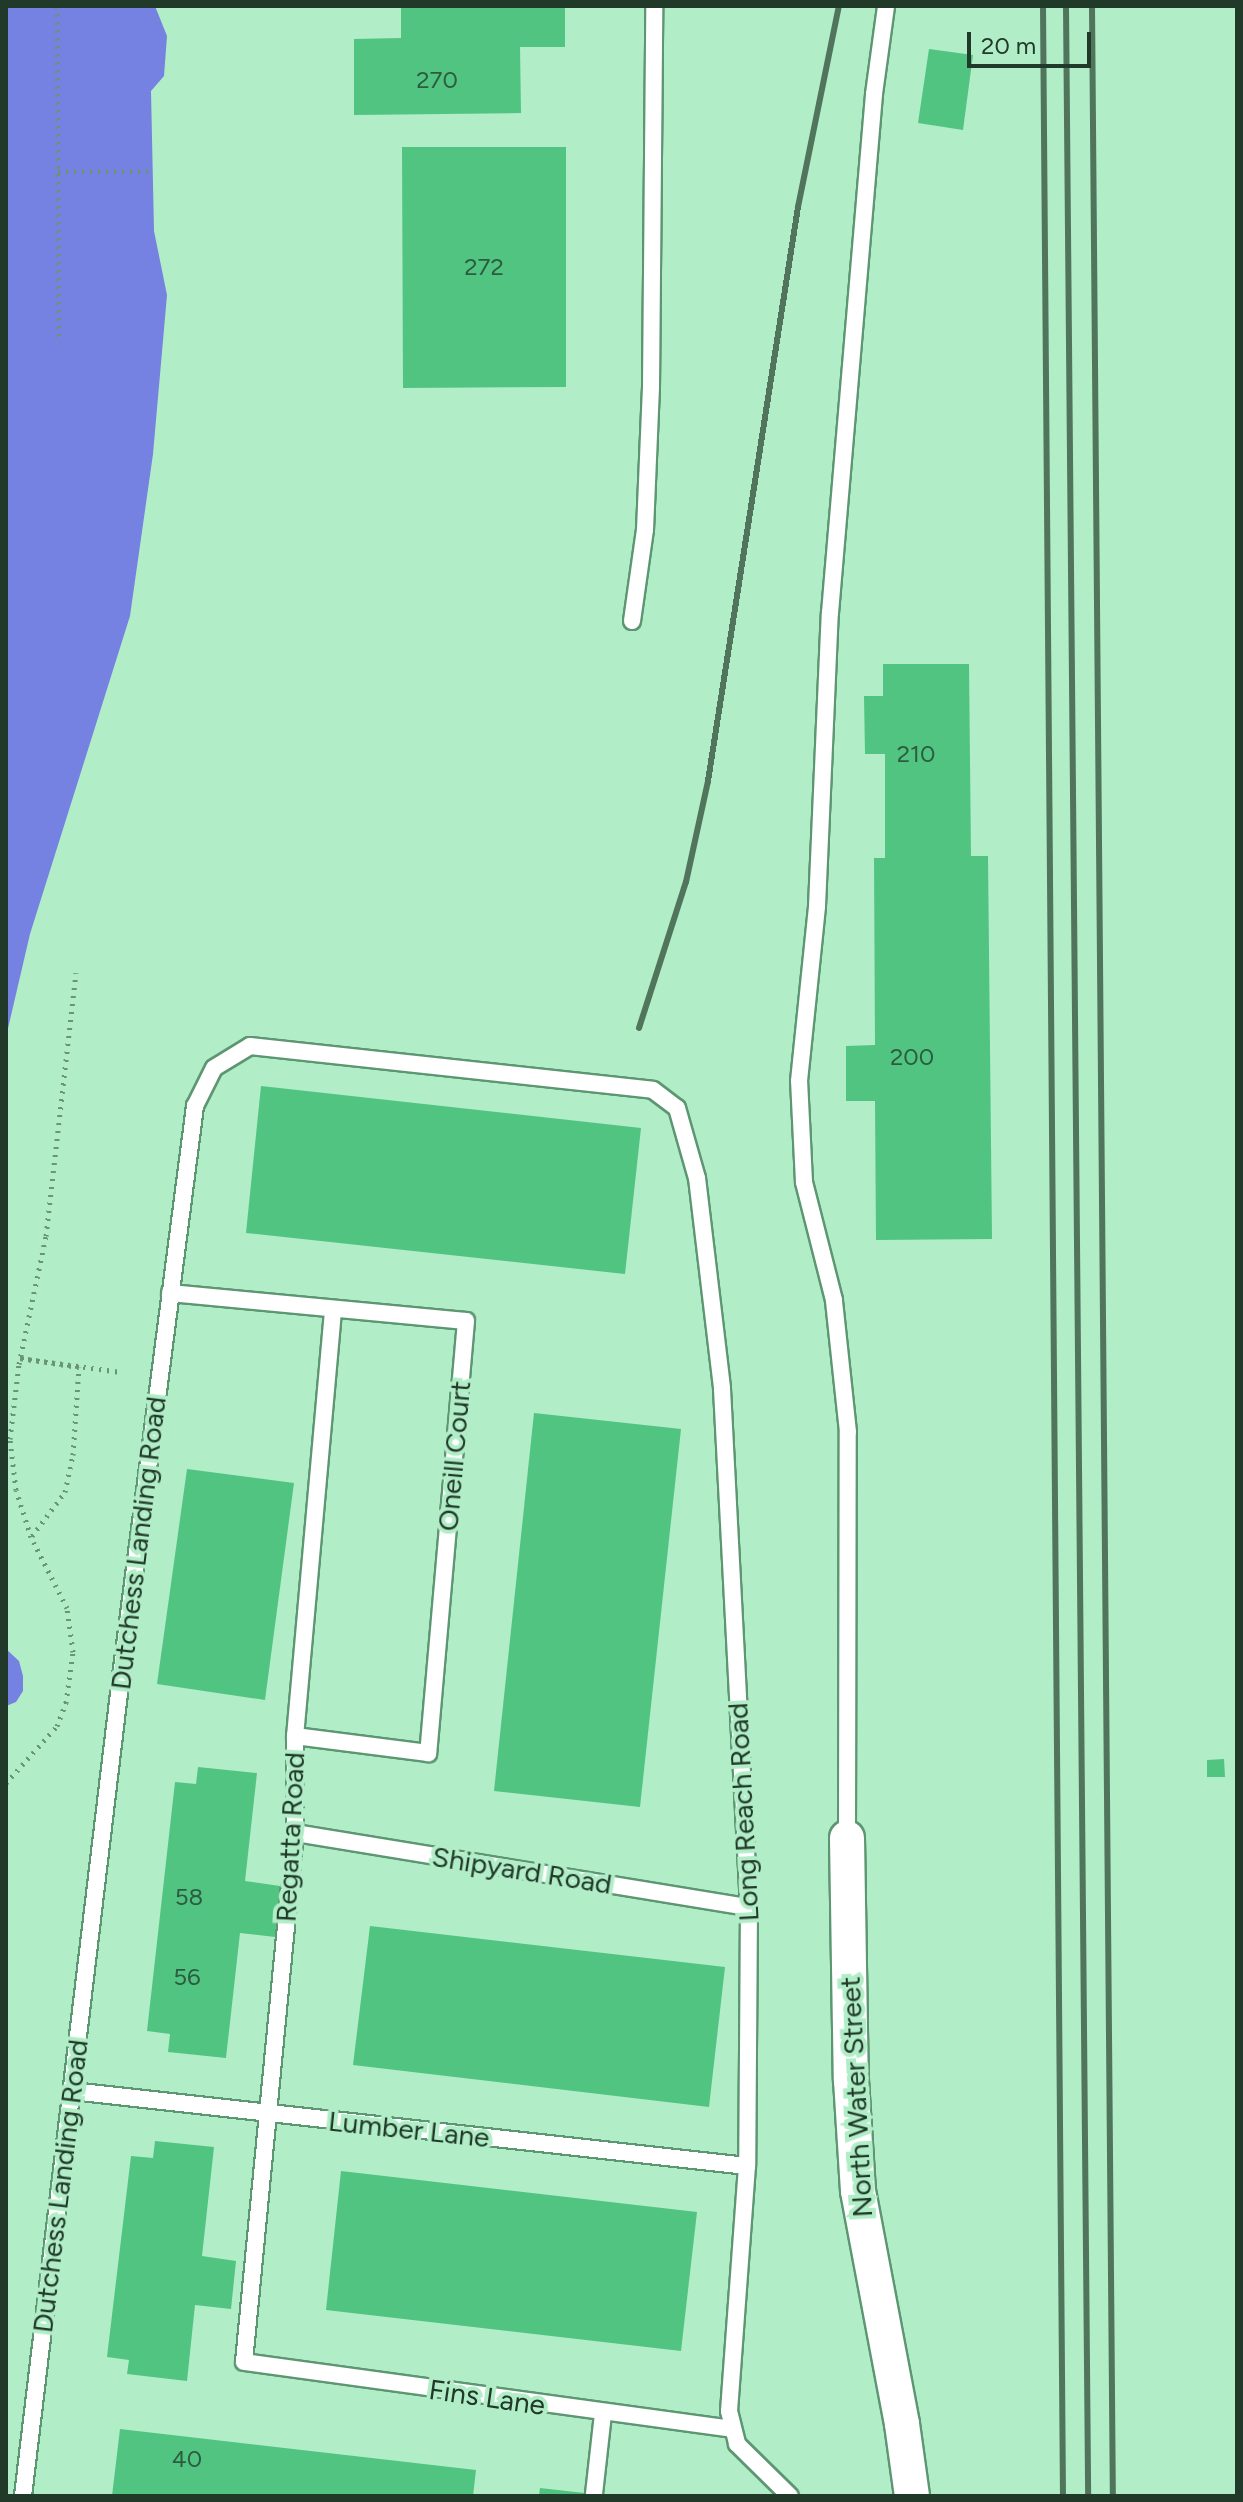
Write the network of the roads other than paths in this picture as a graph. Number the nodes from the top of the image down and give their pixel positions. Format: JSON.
{"nodes":[{"id":1,"x":654,"y":6,"type":"edge"},
{"id":2,"x":886,"y":6,"type":"edge"},
{"id":3,"x":632,"y":621,"type":"dead end"},
{"id":4,"x":677,"y":1108,"type":"joint"},
{"id":5,"x":170,"y":1293,"type":"junction"},
{"id":6,"x":333,"y":1311,"type":"junction"},
{"id":7,"x":295,"y":1736,"type":"junction"},
{"id":8,"x":295,"y":1833,"type":"junction"},
{"id":9,"x":847,"y":1838,"type":"joint"},
{"id":10,"x":749,"y":1907,"type":"junction"},
{"id":11,"x":72,"y":2091,"type":"junction"},
{"id":12,"x":266,"y":2113,"type":"junction"},
{"id":13,"x":747,"y":2166,"type":"junction"},
{"id":14,"x":244,"y":2362,"type":"joint"},
{"id":15,"x":603,"y":2414,"type":"junction"},
{"id":16,"x":731,"y":2429,"type":"junction"},
{"id":17,"x":594,"y":2494,"type":"dead end"},
{"id":18,"x":23,"y":2496,"type":"edge"},
{"id":19,"x":790,"y":2496,"type":"edge"},
{"id":20,"x":912,"y":2496,"type":"edge"}],
"edges":[{"from":1,"to":3,"type":"lane"},
{"from":2,"to":9,"type":"lane"},
{"from":4,"to":5,"type":"lane","name":"Dutchess Landing Road"},
{"from":4,"to":10,"type":"lane","name":"Long Reach Road"},
{"from":5,"to":6,"type":"lane","name":"Oneill Court"},
{"from":5,"to":11,"type":"lane","name":"Dutchess Landing Road"},
{"from":6,"to":7,"type":"lane","name":"Regatta Road"},
{"from":6,"to":7,"type":"lane","name":"Oneill Court"},
{"from":7,"to":8,"type":"lane","name":"Regatta Road"},
{"from":8,"to":10,"type":"lane","name":"Shipyard Road"},
{"from":8,"to":12,"type":"lane","name":"Regatta Road"},
{"from":9,"to":20,"type":"street","name":"North Water Street"},
{"from":10,"to":13,"type":"lane","name":"Long Reach Road"},
{"from":11,"to":12,"type":"lane","name":"Lumber Lane"},
{"from":11,"to":18,"type":"lane","name":"Dutchess Landing Road"},
{"from":12,"to":13,"type":"lane","name":"Lumber Lane"},
{"from":12,"to":14,"type":"lane","name":"Regatta Road"},
{"from":13,"to":16,"type":"lane","name":"Long Reach Road"},
{"from":14,"to":15,"type":"lane","name":"Fins Lane"},
{"from":15,"to":16,"type":"lane","name":"Fins Lane"},
{"from":15,"to":17,"type":"lane"},
{"from":16,"to":19,"type":"lane"}]}
